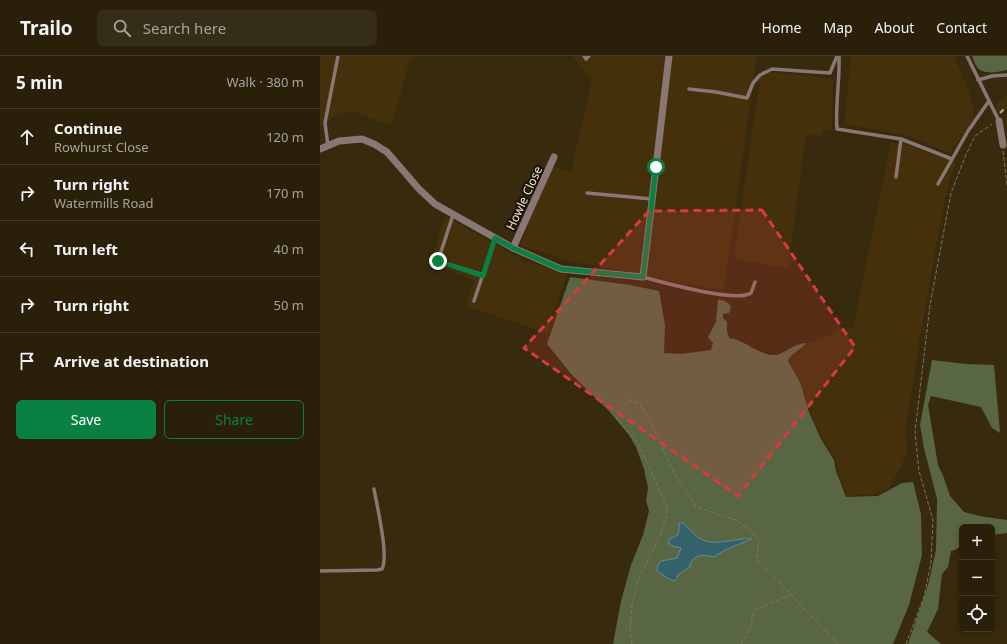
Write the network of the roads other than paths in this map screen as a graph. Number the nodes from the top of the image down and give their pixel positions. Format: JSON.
{"nodes":[{"id":1,"x":338,"y":56,"type":"edge"},
{"id":2,"x":584,"y":56,"type":"edge"},
{"id":3,"x":589,"y":56,"type":"edge"},
{"id":4,"x":670,"y":56,"type":"edge"},
{"id":5,"x":838,"y":56,"type":"edge"},
{"id":6,"x":967,"y":56,"type":"edge"},
{"id":7,"x":1007,"y":75,"type":"edge"},
{"id":8,"x":978,"y":80,"type":"junction"},
{"id":9,"x":689,"y":89,"type":"dead end"},
{"id":10,"x":989,"y":101,"type":"junction"},
{"id":11,"x":999,"y":121,"type":"joint"},
{"id":12,"x":901,"y":139,"type":"junction"},
{"id":13,"x":1003,"y":145,"type":"road end"},
{"id":14,"x":328,"y":146,"type":"junction"},
{"id":15,"x":320,"y":149,"type":"edge"},
{"id":16,"x":554,"y":157,"type":"dead end"},
{"id":17,"x":952,"y":159,"type":"junction"},
{"id":18,"x":896,"y":177,"type":"dead end"},
{"id":19,"x":938,"y":184,"type":"dead end"},
{"id":20,"x":587,"y":193,"type":"dead end"},
{"id":21,"x":652,"y":199,"type":"junction"},
{"id":22,"x":453,"y":215,"type":"junction"},
{"id":23,"x":495,"y":238,"type":"junction"},
{"id":24,"x":513,"y":248,"type":"junction"},
{"id":25,"x":483,"y":276,"type":"junction"},
{"id":26,"x":643,"y":277,"type":"junction"},
{"id":27,"x":755,"y":282,"type":"dead end"},
{"id":28,"x":474,"y":301,"type":"dead end"},
{"id":29,"x":374,"y":489,"type":"dead end"},
{"id":30,"x":320,"y":571,"type":"edge"}],
"edges":[{"from":1,"to":14,"type":"lane"},
{"from":2,"to":3,"type":"lane"},
{"from":4,"to":21,"type":"street"},
{"from":5,"to":9,"type":"lane"},
{"from":5,"to":12,"type":"lane"},
{"from":6,"to":8,"type":"lane"},
{"from":7,"to":8,"type":"lane"},
{"from":8,"to":10,"type":"lane"},
{"from":10,"to":11,"type":"lane"},
{"from":10,"to":17,"type":"lane"},
{"from":11,"to":13,"type":"street"},
{"from":12,"to":17,"type":"lane"},
{"from":12,"to":18,"type":"lane"},
{"from":14,"to":15,"type":"street"},
{"from":14,"to":22,"type":"street"},
{"from":16,"to":24,"type":"street","name":"Howle Close"},
{"from":17,"to":19,"type":"lane"},
{"from":20,"to":21,"type":"lane"},
{"from":21,"to":26,"type":"street"},
{"from":22,"to":23,"type":"street"},
{"from":22,"to":25,"type":"lane"},
{"from":23,"to":24,"type":"street"},
{"from":23,"to":25,"type":"lane"},
{"from":24,"to":26,"type":"street"},
{"from":25,"to":28,"type":"lane"},
{"from":26,"to":27,"type":"lane"},
{"from":29,"to":30,"type":"lane"}]}
